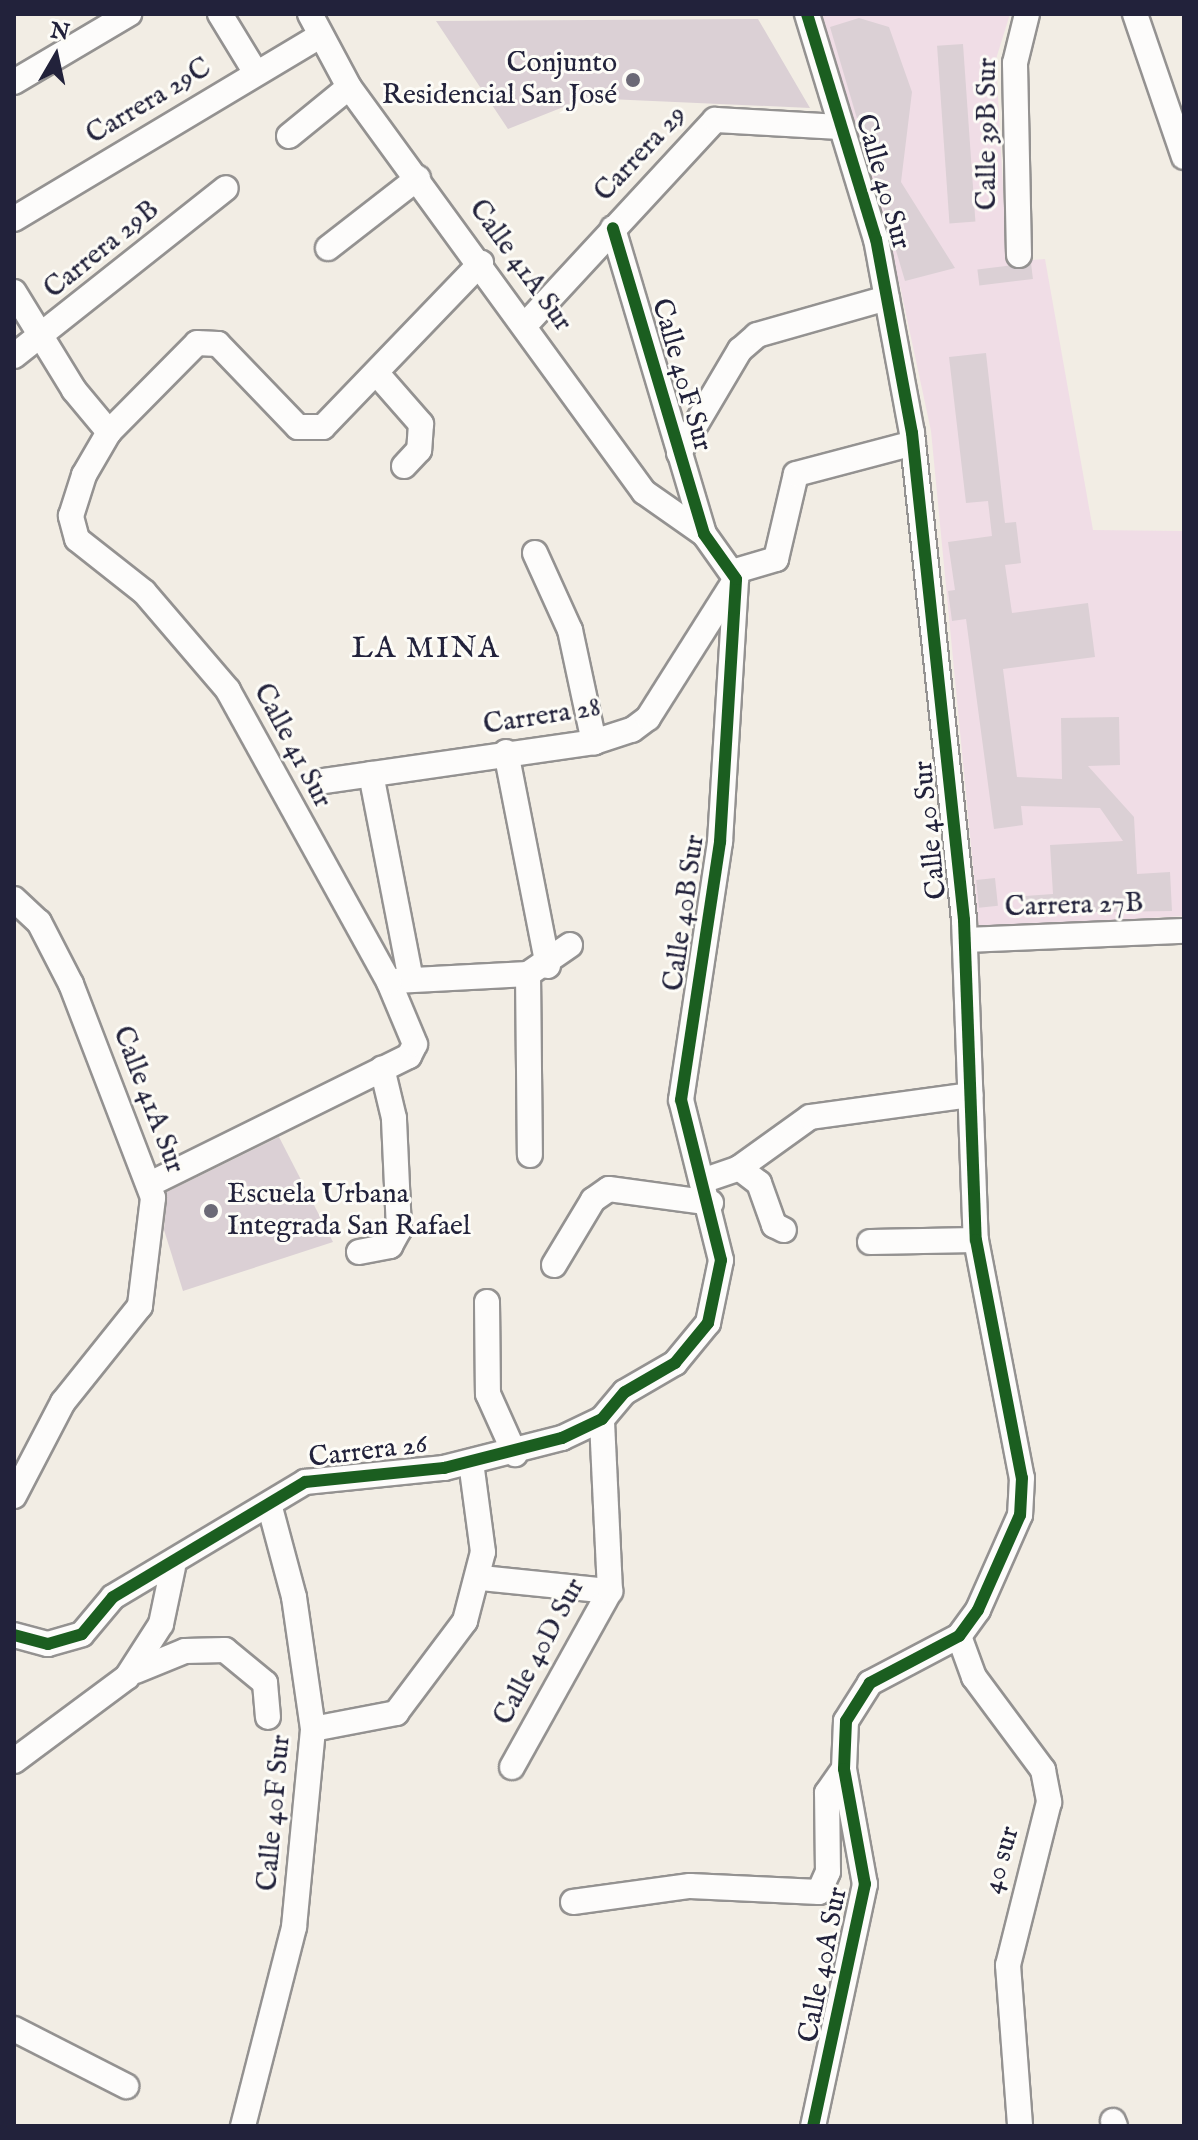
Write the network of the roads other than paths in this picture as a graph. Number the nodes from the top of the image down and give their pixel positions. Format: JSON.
{"nodes":[{"id":1,"x":129,"y":14,"type":"edge"},
{"id":2,"x":220,"y":14,"type":"edge"},
{"id":3,"x":310,"y":14,"type":"edge"},
{"id":4,"x":807,"y":14,"type":"edge"},
{"id":5,"x":1027,"y":14,"type":"edge"},
{"id":6,"x":1135,"y":14,"type":"edge"},
{"id":7,"x":1148,"y":14,"type":"edge"},
{"id":8,"x":317,"y":38,"type":"junction"},
{"id":9,"x":1157,"y":72,"type":"junction"},
{"id":10,"x":256,"y":73,"type":"junction"},
{"id":11,"x":14,"y":82,"type":"edge"},
{"id":12,"x":349,"y":87,"type":"junction"},
{"id":13,"x":841,"y":127,"type":"junction"},
{"id":14,"x":289,"y":136,"type":"dead end"},
{"id":15,"x":1184,"y":157,"type":"edge"},
{"id":16,"x":418,"y":178,"type":"junction"},
{"id":17,"x":226,"y":188,"type":"dead end"},
{"id":18,"x":14,"y":219,"type":"edge"},
{"id":19,"x":613,"y":228,"type":"junction"},
{"id":20,"x":328,"y":248,"type":"dead end"},
{"id":21,"x":1019,"y":255,"type":"dead end"},
{"id":22,"x":481,"y":263,"type":"junction"},
{"id":23,"x":14,"y":292,"type":"edge"},
{"id":24,"x":887,"y":298,"type":"junction"},
{"id":25,"x":527,"y":323,"type":"junction"},
{"id":26,"x":40,"y":338,"type":"junction"},
{"id":27,"x":14,"y":356,"type":"edge"},
{"id":28,"x":379,"y":376,"type":"junction"},
{"id":29,"x":109,"y":432,"type":"junction"},
{"id":30,"x":913,"y":443,"type":"junction"},
{"id":31,"x":679,"y":453,"type":"junction"},
{"id":32,"x":404,"y":466,"type":"dead end"},
{"id":33,"x":704,"y":534,"type":"junction"},
{"id":34,"x":535,"y":553,"type":"dead end"},
{"id":35,"x":734,"y":575,"type":"junction"},
{"id":36,"x":594,"y":742,"type":"junction"},
{"id":37,"x":506,"y":752,"type":"junction"},
{"id":38,"x":371,"y":774,"type":"junction"},
{"id":39,"x":324,"y":781,"type":"dead end"},
{"id":40,"x":14,"y":899,"type":"edge"},
{"id":41,"x":1184,"y":931,"type":"edge"},
{"id":42,"x":966,"y":940,"type":"junction"},
{"id":43,"x":570,"y":945,"type":"dead end"},
{"id":44,"x":538,"y":970,"type":"junction"},
{"id":45,"x":400,"y":980,"type":"junction"},
{"id":46,"x":382,"y":1068,"type":"junction"},
{"id":47,"x":970,"y":1095,"type":"junction"},
{"id":48,"x":530,"y":1155,"type":"dead end"},
{"id":49,"x":739,"y":1168,"type":"junction"},
{"id":50,"x":150,"y":1184,"type":"junction"},
{"id":51,"x":706,"y":1192,"type":"junction"},
{"id":52,"x":784,"y":1230,"type":"dead end"},
{"id":53,"x":976,"y":1240,"type":"junction"},
{"id":54,"x":870,"y":1242,"type":"dead end"},
{"id":55,"x":359,"y":1252,"type":"dead end"},
{"id":56,"x":554,"y":1265,"type":"dead end"},
{"id":57,"x":717,"y":1301,"type":"joint"},
{"id":58,"x":487,"y":1302,"type":"dead end"},
{"id":59,"x":602,"y":1419,"type":"junction"},
{"id":60,"x":515,"y":1454,"type":"junction"},
{"id":61,"x":471,"y":1462,"type":"junction"},
{"id":62,"x":14,"y":1496,"type":"edge"},
{"id":63,"x":269,"y":1504,"type":"junction"},
{"id":64,"x":173,"y":1567,"type":"junction"},
{"id":65,"x":481,"y":1578,"type":"junction"},
{"id":66,"x":610,"y":1591,"type":"junction"},
{"id":67,"x":14,"y":1635,"type":"edge"},
{"id":68,"x":959,"y":1636,"type":"junction"},
{"id":69,"x":127,"y":1677,"type":"junction"},
{"id":70,"x":268,"y":1717,"type":"dead end"},
{"id":71,"x":313,"y":1729,"type":"junction"},
{"id":72,"x":14,"y":1761,"type":"edge"},
{"id":73,"x":512,"y":1767,"type":"dead end"},
{"id":74,"x":844,"y":1769,"type":"junction"},
{"id":75,"x":573,"y":1902,"type":"dead end"},
{"id":76,"x":14,"y":2029,"type":"edge"},
{"id":77,"x":126,"y":2086,"type":"dead end"},
{"id":78,"x":243,"y":2126,"type":"edge"},
{"id":79,"x":813,"y":2126,"type":"edge"},
{"id":80,"x":1020,"y":2126,"type":"edge"}],
"edges":[{"from":1,"to":11,"type":"street"},
{"from":2,"to":10,"type":"street"},
{"from":3,"to":8,"type":"street","name":"Calle 41A Sur"},
{"from":4,"to":13,"type":"street","name":"Calle 40 Sur"},
{"from":5,"to":21,"type":"street","name":"Calle 39B Sur"},
{"from":6,"to":9,"type":"street"},
{"from":7,"to":9,"type":"street"},
{"from":8,"to":10,"type":"street","name":"Carrera 29C"},
{"from":8,"to":12,"type":"street","name":"Calle 41A Sur"},
{"from":9,"to":15,"type":"street"},
{"from":10,"to":18,"type":"street","name":"Carrera 29C"},
{"from":12,"to":14,"type":"street"},
{"from":12,"to":16,"type":"street","name":"Calle 41A Sur"},
{"from":13,"to":19,"type":"street","name":"Carrera 29"},
{"from":13,"to":24,"type":"street","name":"Calle 40 Sur"},
{"from":16,"to":20,"type":"street"},
{"from":16,"to":22,"type":"street","name":"Calle 41A Sur"},
{"from":17,"to":26,"type":"street","name":"Carrera 29B"},
{"from":19,"to":25,"type":"street","name":"Carrera 29"},
{"from":19,"to":31,"type":"street","name":"Calle 40F Sur"},
{"from":22,"to":25,"type":"street","name":"Calle 41A Sur"},
{"from":22,"to":28,"type":"street"},
{"from":23,"to":26,"type":"street"},
{"from":24,"to":30,"type":"street","name":"Calle 40 Sur"},
{"from":24,"to":31,"type":"street"},
{"from":25,"to":33,"type":"street","name":"Calle 41A Sur"},
{"from":26,"to":27,"type":"street","name":"Carrera 29B"},
{"from":26,"to":29,"type":"street"},
{"from":28,"to":29,"type":"street"},
{"from":28,"to":32,"type":"street"},
{"from":29,"to":45,"type":"street","name":"Calle 41 Sur"},
{"from":30,"to":35,"type":"street"},
{"from":30,"to":42,"type":"street","name":"Calle 40 Sur"},
{"from":31,"to":33,"type":"street","name":"Calle 40F Sur"},
{"from":33,"to":35,"type":"street"},
{"from":34,"to":36,"type":"street"},
{"from":35,"to":36,"type":"street","name":"Carrera 28"},
{"from":35,"to":51,"type":"street","name":"Calle 40B Sur"},
{"from":36,"to":37,"type":"street","name":"Carrera 28"},
{"from":37,"to":38,"type":"street","name":"Carrera 28"},
{"from":37,"to":44,"type":"street"},
{"from":38,"to":39,"type":"street","name":"Carrera 28"},
{"from":38,"to":45,"type":"street"},
{"from":40,"to":50,"type":"street","name":"Calle 41A Sur"},
{"from":41,"to":42,"type":"street","name":"Carrera 27B"},
{"from":42,"to":47,"type":"street","name":"Calle 40 Sur"},
{"from":43,"to":44,"type":"street"},
{"from":44,"to":45,"type":"street"},
{"from":44,"to":48,"type":"street"},
{"from":45,"to":46,"type":"street","name":"Calle 41 Sur"},
{"from":46,"to":50,"type":"street"},
{"from":46,"to":55,"type":"street"},
{"from":47,"to":49,"type":"street"},
{"from":47,"to":53,"type":"street","name":"Calle 40 Sur"},
{"from":49,"to":51,"type":"street"},
{"from":49,"to":52,"type":"street"},
{"from":50,"to":62,"type":"street","name":"Calle 41A Sur"},
{"from":51,"to":56,"type":"street"},
{"from":51,"to":57,"type":"street","name":"Calle 40B Sur"},
{"from":53,"to":54,"type":"street"},
{"from":53,"to":68,"type":"street","name":"Calle 40 Sur"},
{"from":57,"to":59,"type":"street","name":"Carrera 26"},
{"from":58,"to":60,"type":"street"},
{"from":59,"to":60,"type":"street","name":"Carrera 26"},
{"from":59,"to":66,"type":"street","name":"Calle 40D Sur"},
{"from":60,"to":61,"type":"street","name":"Carrera 26"},
{"from":61,"to":63,"type":"street","name":"Carrera 26"},
{"from":61,"to":65,"type":"street"},
{"from":63,"to":64,"type":"street","name":"Carrera 26"},
{"from":63,"to":71,"type":"street","name":"Calle 40F Sur"},
{"from":64,"to":67,"type":"street","name":"Carrera 26"},
{"from":64,"to":69,"type":"street"},
{"from":65,"to":66,"type":"street"},
{"from":65,"to":71,"type":"street"},
{"from":66,"to":73,"type":"street","name":"Calle 40D Sur"},
{"from":68,"to":74,"type":"street","name":"Calle 40A Sur"},
{"from":68,"to":80,"type":"street","name":"40 sur"},
{"from":69,"to":70,"type":"street"},
{"from":69,"to":72,"type":"street"},
{"from":71,"to":78,"type":"street","name":"Calle 40F Sur"},
{"from":74,"to":75,"type":"street"},
{"from":74,"to":79,"type":"street","name":"Calle 40A Sur"},
{"from":76,"to":77,"type":"street"}]}
